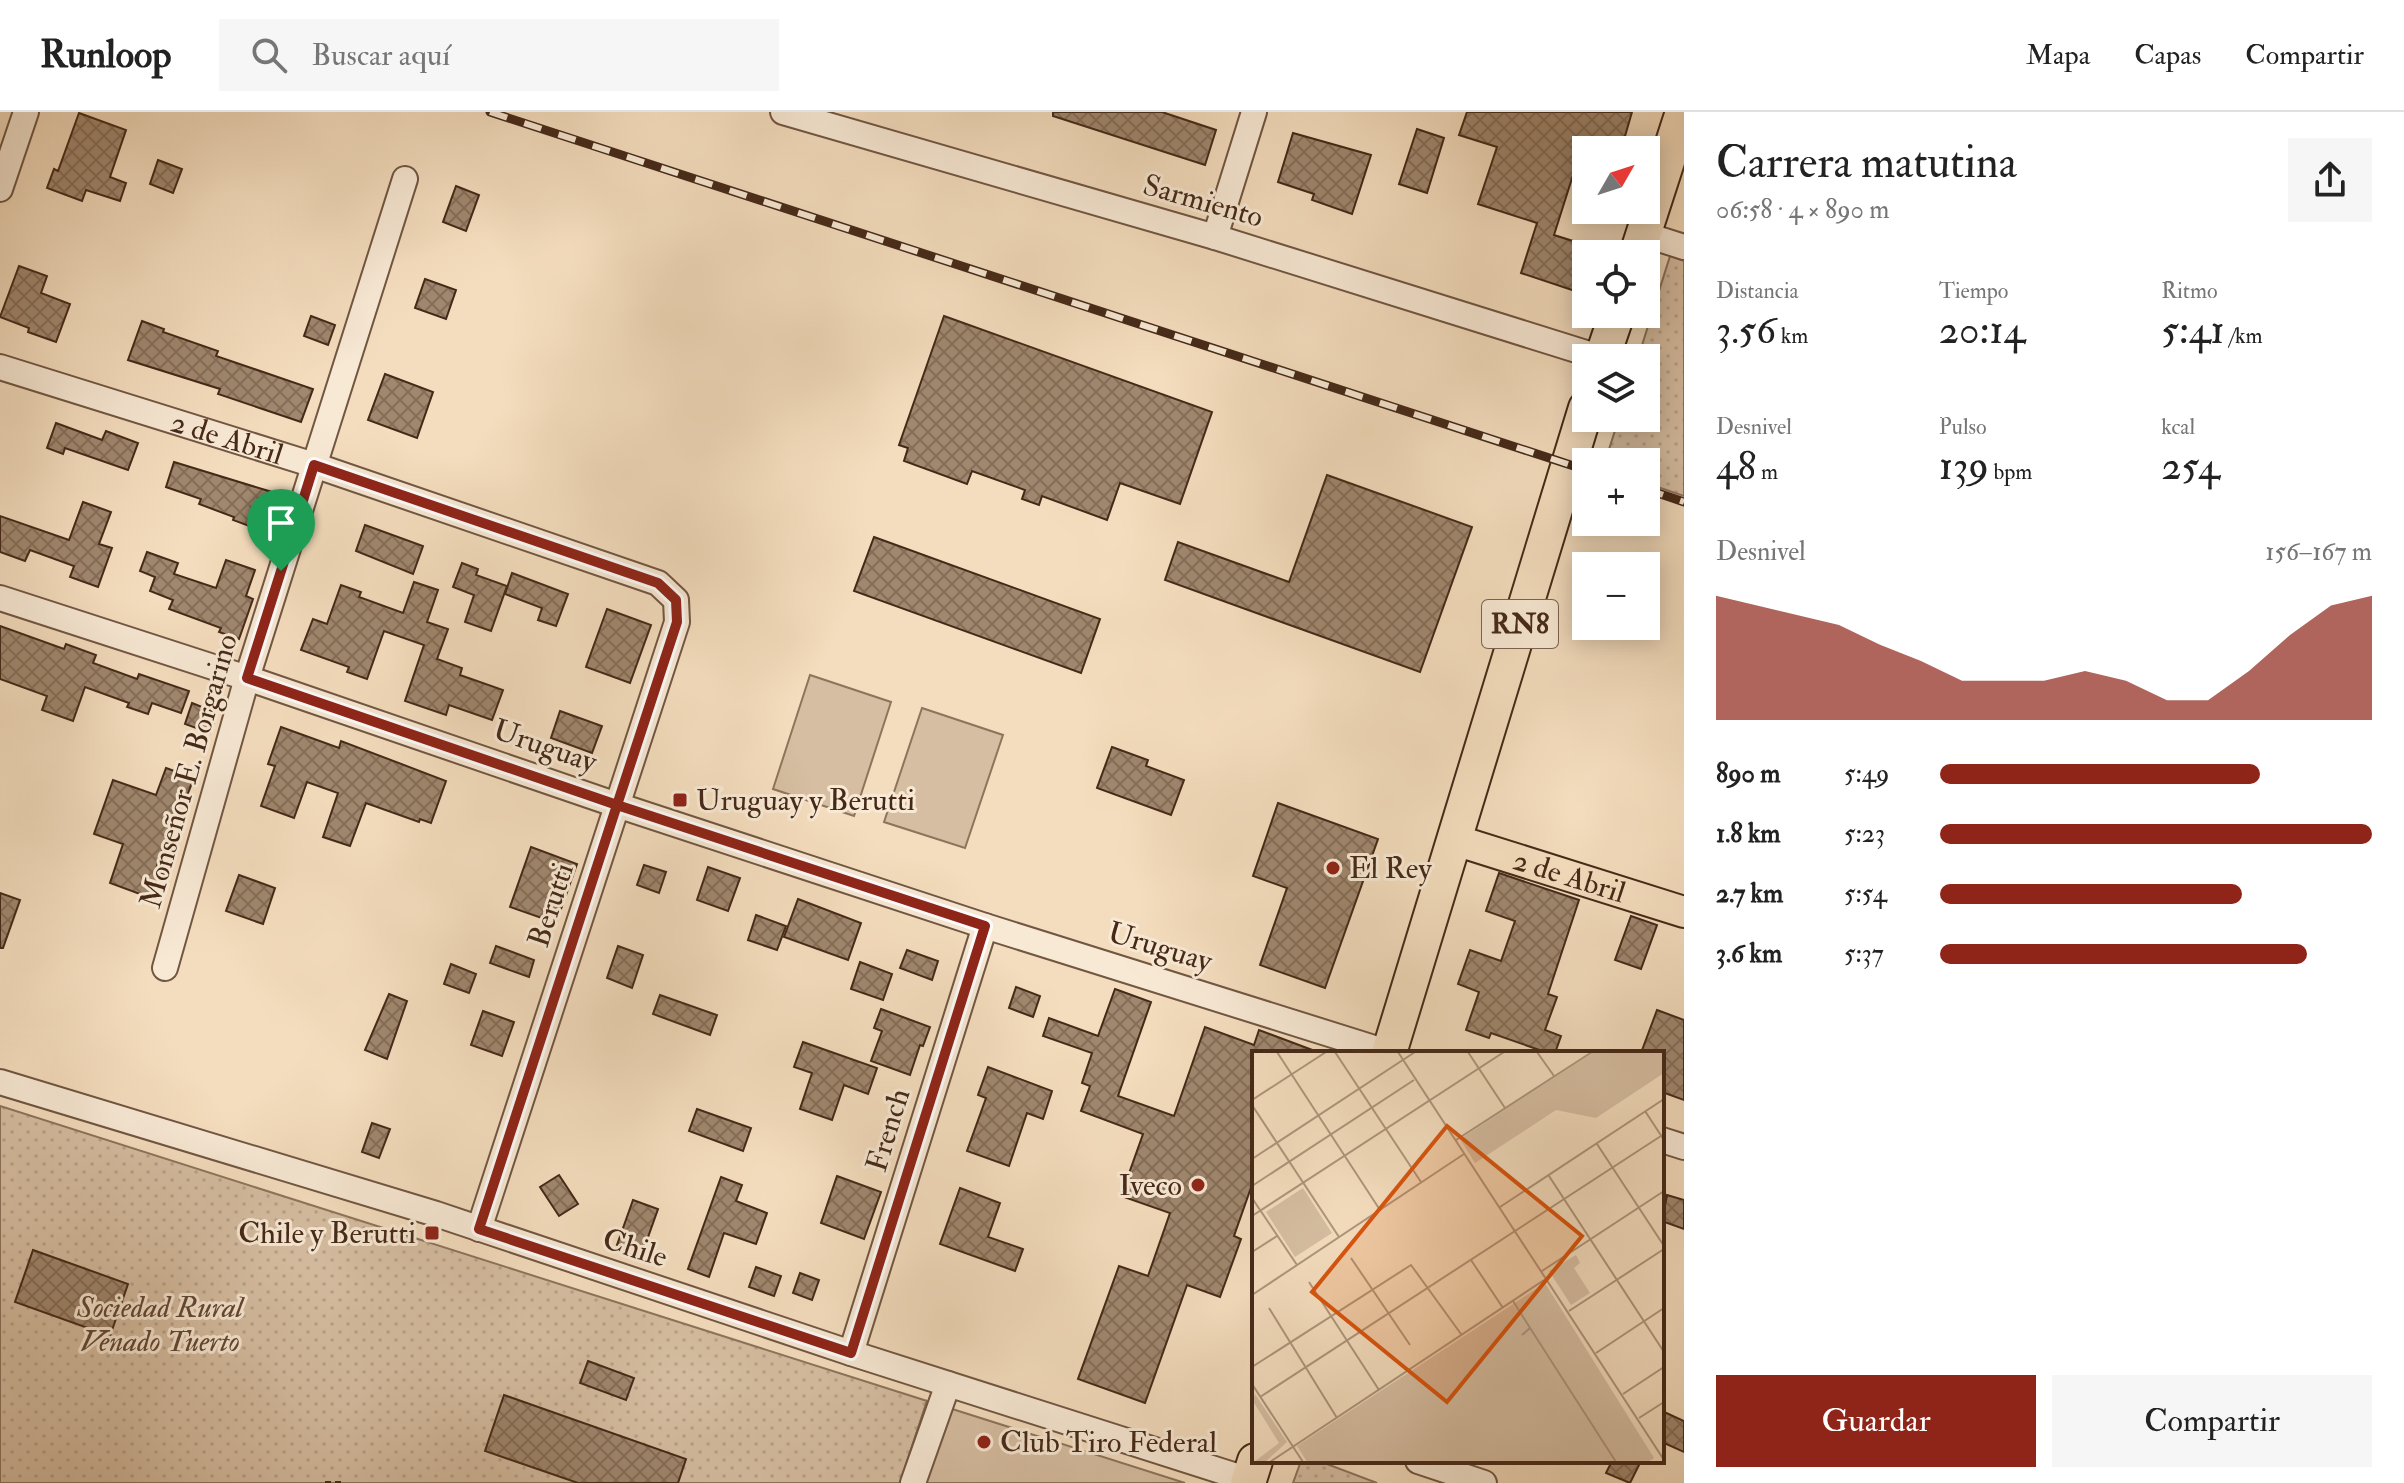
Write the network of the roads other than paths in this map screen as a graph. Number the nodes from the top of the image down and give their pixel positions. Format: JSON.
{"nodes":[{"id":1,"x":26,"y":112,"type":"edge"},
{"id":2,"x":783,"y":112,"type":"edge"},
{"id":3,"x":1254,"y":112,"type":"edge"},
{"id":4,"x":1683,"y":112,"type":"edge"},
{"id":5,"x":841,"y":120,"type":"edge"},
{"id":6,"x":405,"y":179,"type":"dead end"},
{"id":7,"x":0,"y":189,"type":"edge"},
{"id":8,"x":1215,"y":237,"type":"junction"},
{"id":9,"x":1641,"y":240,"type":"edge"},
{"id":10,"x":1660,"y":245,"type":"edge"},
{"id":11,"x":1684,"y":247,"type":"edge"},
{"id":12,"x":1572,"y":349,"type":"edge"},
{"id":13,"x":0,"y":367,"type":"edge"},
{"id":14,"x":1579,"y":432,"type":"edge"},
{"id":15,"x":314,"y":465,"type":"junction"},
{"id":16,"x":0,"y":598,"type":"edge"},
{"id":17,"x":676,"y":600,"type":"joint"},
{"id":18,"x":247,"y":678,"type":"junction"},
{"id":19,"x":617,"y":805,"type":"junction"},
{"id":20,"x":1455,"y":840,"type":"junction"},
{"id":21,"x":1684,"y":912,"type":"edge"},
{"id":22,"x":985,"y":926,"type":"junction"},
{"id":23,"x":165,"y":968,"type":"dead end"},
{"id":24,"x":1383,"y":1051,"type":"edge"},
{"id":25,"x":1390,"y":1051,"type":"edge"},
{"id":26,"x":0,"y":1082,"type":"edge"},
{"id":27,"x":1664,"y":1141,"type":"edge"},
{"id":28,"x":1684,"y":1147,"type":"edge"},
{"id":29,"x":479,"y":1229,"type":"junction"},
{"id":30,"x":851,"y":1353,"type":"junction"},
{"id":31,"x":948,"y":1384,"type":"junction"},
{"id":32,"x":1424,"y":1463,"type":"edge"},
{"id":33,"x":1251,"y":1475,"type":"edge"},
{"id":34,"x":913,"y":1483,"type":"edge"},
{"id":35,"x":1484,"y":1483,"type":"edge"}],
"edges":[{"from":1,"to":7,"type":"street"},
{"from":2,"to":5,"type":"street","name":"Sarmiento"},
{"from":3,"to":8,"type":"street"},
{"from":4,"to":9,"type":"highway"},
{"from":5,"to":8,"type":"street","name":"Sarmiento"},
{"from":6,"to":15,"type":"street","name":"Monseñor E. Borgarino"},
{"from":8,"to":12,"type":"street","name":"Sarmiento"},
{"from":10,"to":11,"type":"street"},
{"from":13,"to":15,"type":"street","name":"2 de Abril"},
{"from":14,"to":20,"type":"highway","number":"RN8"},
{"from":15,"to":17,"type":"street","name":"2 de Abril"},
{"from":15,"to":18,"type":"street","name":"Monseñor E. Borgarino"},
{"from":16,"to":18,"type":"street","name":"Uruguay"},
{"from":17,"to":19,"type":"street","name":"Berutti"},
{"from":18,"to":19,"type":"street","name":"Uruguay"},
{"from":18,"to":23,"type":"street","name":"Monseñor E. Borgarino"},
{"from":19,"to":22,"type":"street","name":"Uruguay"},
{"from":19,"to":29,"type":"street","name":"Berutti"},
{"from":20,"to":21,"type":"main road","name":"2 de Abril"},
{"from":20,"to":25,"type":"highway","number":"RN8"},
{"from":22,"to":24,"type":"street","name":"Uruguay"},
{"from":22,"to":30,"type":"street","name":"French"},
{"from":26,"to":29,"type":"street","name":"Chile"},
{"from":27,"to":28,"type":"street"},
{"from":29,"to":30,"type":"street","name":"Chile"},
{"from":30,"to":31,"type":"street","name":"Chile"},
{"from":31,"to":33,"type":"street","name":"Chile"},
{"from":31,"to":34,"type":"street"},
{"from":32,"to":35,"type":"street"}]}
